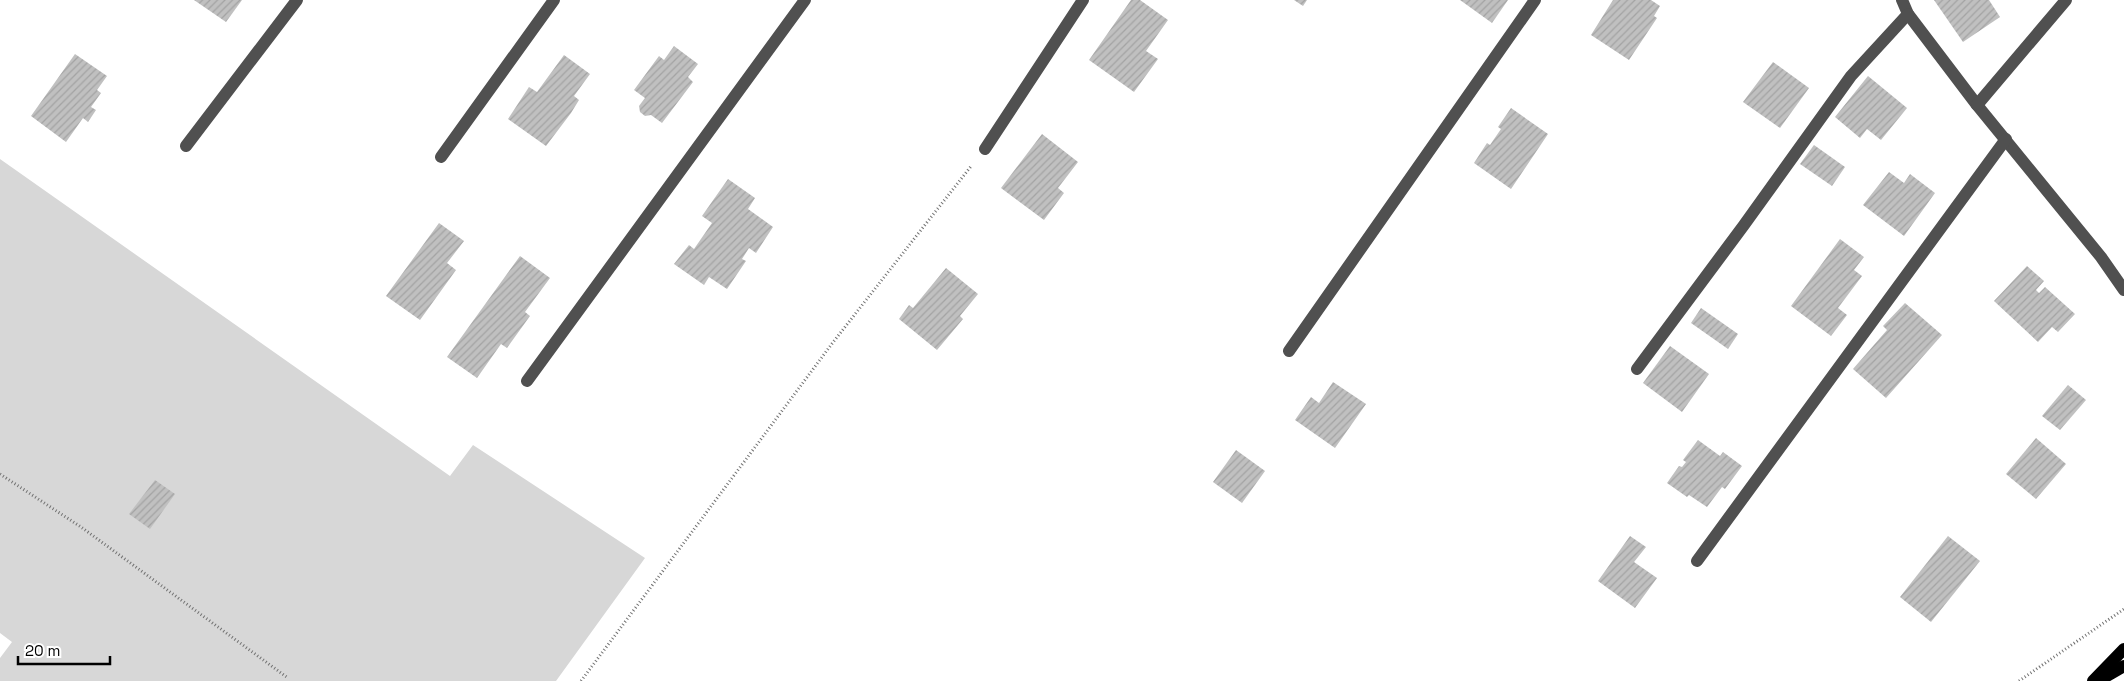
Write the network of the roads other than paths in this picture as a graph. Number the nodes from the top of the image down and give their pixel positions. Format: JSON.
{"nodes":[{"id":1,"x":297,"y":0,"type":"edge"},
{"id":2,"x":554,"y":0,"type":"edge"},
{"id":3,"x":805,"y":0,"type":"edge"},
{"id":4,"x":1083,"y":0,"type":"edge"},
{"id":5,"x":1535,"y":0,"type":"edge"},
{"id":6,"x":1902,"y":0,"type":"edge"},
{"id":7,"x":2066,"y":0,"type":"edge"},
{"id":8,"x":1908,"y":14,"type":"junction"},
{"id":9,"x":1977,"y":105,"type":"junction"},
{"id":10,"x":2006,"y":139,"type":"junction"},
{"id":11,"x":186,"y":146,"type":"dead end"},
{"id":12,"x":985,"y":149,"type":"road end"},
{"id":13,"x":441,"y":157,"type":"dead end"},
{"id":14,"x":2124,"y":290,"type":"edge"},
{"id":15,"x":1289,"y":351,"type":"dead end"},
{"id":16,"x":1636,"y":369,"type":"dead end"},
{"id":17,"x":527,"y":381,"type":"dead end"},
{"id":18,"x":1697,"y":561,"type":"dead end"},
{"id":19,"x":2124,"y":649,"type":"edge"},
{"id":20,"x":2124,"y":666,"type":"edge"},
{"id":21,"x":2093,"y":681,"type":"edge"},
{"id":22,"x":2098,"y":681,"type":"edge"}],
"edges":[{"from":1,"to":11,"type":"street"},
{"from":2,"to":13,"type":"street"},
{"from":3,"to":17,"type":"street"},
{"from":4,"to":12,"type":"street"},
{"from":5,"to":15,"type":"street"},
{"from":6,"to":8,"type":"street"},
{"from":7,"to":9,"type":"street"},
{"from":8,"to":9,"type":"street"},
{"from":8,"to":16,"type":"street"},
{"from":9,"to":10,"type":"street"},
{"from":10,"to":14,"type":"street"},
{"from":10,"to":18,"type":"street"},
{"from":19,"to":21,"type":"main road"},
{"from":20,"to":22,"type":"main road"}]}
